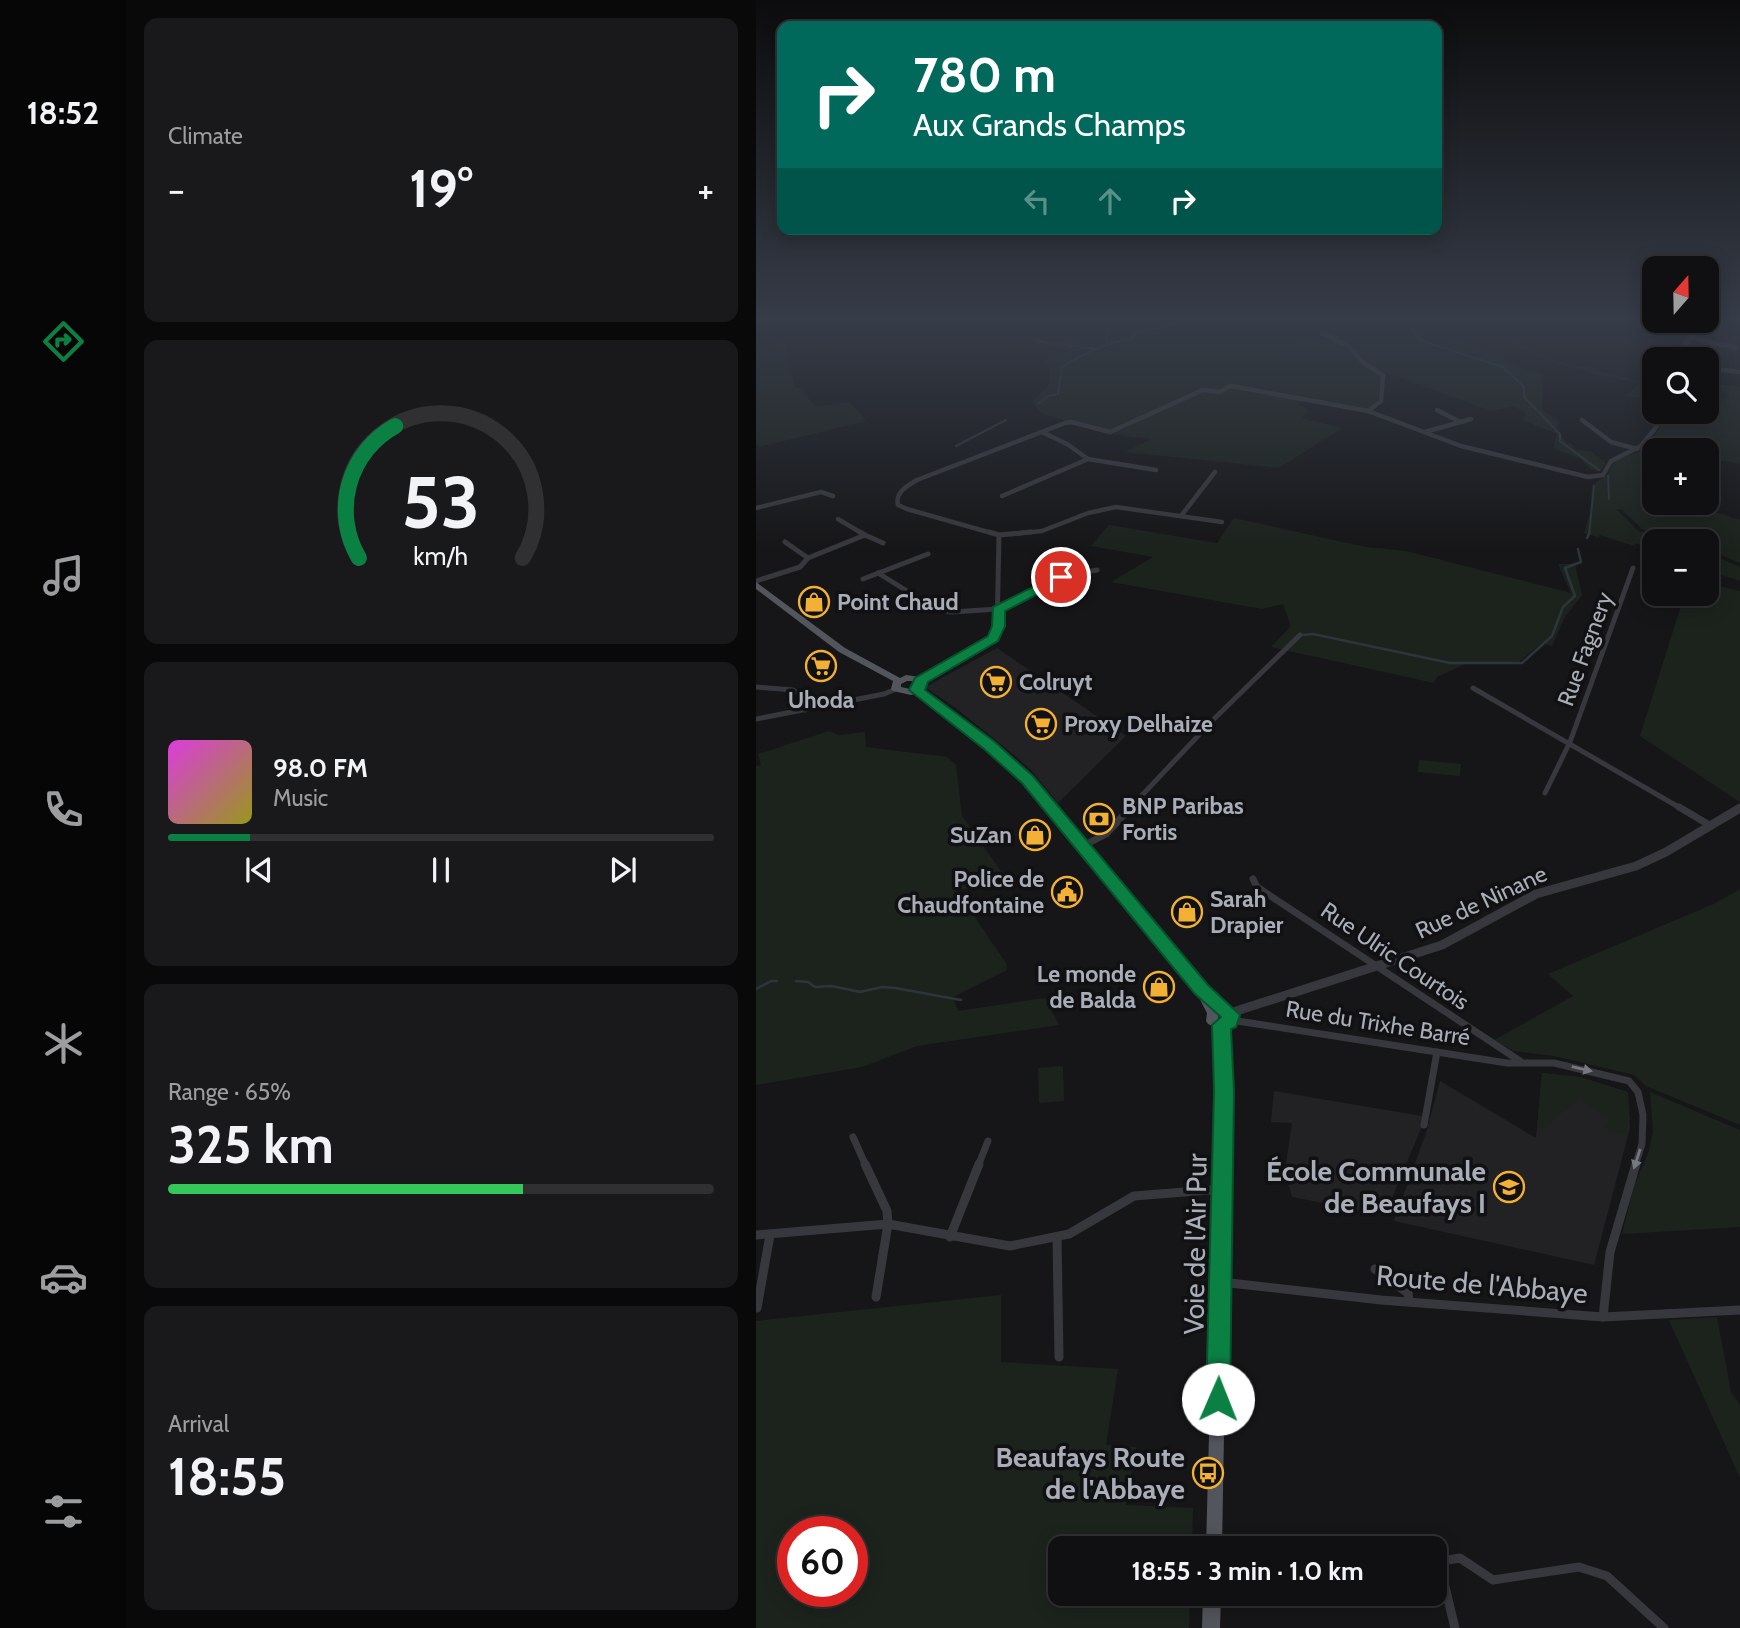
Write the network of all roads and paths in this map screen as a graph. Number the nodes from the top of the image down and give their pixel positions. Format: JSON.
{"nodes":[{"id":1,"x":1188,"y":397,"type":"edge"},
{"id":2,"x":1290,"y":397,"type":"edge"},
{"id":3,"x":1381,"y":397,"type":"edge"},
{"id":4,"x":1437,"y":410,"type":"dead end"},
{"id":5,"x":1368,"y":411,"type":"junction"},
{"id":6,"x":1471,"y":419,"type":"dead end"},
{"id":7,"x":1582,"y":420,"type":"dead end"},
{"id":8,"x":1460,"y":422,"type":"junction"},
{"id":9,"x":1659,"y":424,"type":"edge"},
{"id":10,"x":1042,"y":432,"type":"junction"},
{"id":11,"x":1425,"y":432,"type":"junction"},
{"id":12,"x":1637,"y":449,"type":"junction"},
{"id":13,"x":1088,"y":459,"type":"junction"},
{"id":14,"x":1156,"y":470,"type":"dead end"},
{"id":15,"x":1215,"y":472,"type":"dead end"},
{"id":16,"x":833,"y":496,"type":"dead end"},
{"id":17,"x":1002,"y":496,"type":"dead end"},
{"id":18,"x":756,"y":508,"type":"edge"},
{"id":19,"x":1181,"y":516,"type":"junction"},
{"id":20,"x":838,"y":519,"type":"dead end"},
{"id":21,"x":1222,"y":522,"type":"dead end"},
{"id":22,"x":865,"y":535,"type":"junction"},
{"id":23,"x":999,"y":535,"type":"junction"},
{"id":24,"x":785,"y":542,"type":"dead end"},
{"id":25,"x":883,"y":543,"type":"dead end"},
{"id":26,"x":928,"y":554,"type":"dead end"},
{"id":27,"x":808,"y":558,"type":"junction"},
{"id":28,"x":1633,"y":568,"type":"dead end"},
{"id":29,"x":1097,"y":570,"type":"dead end"},
{"id":30,"x":878,"y":573,"type":"junction"},
{"id":31,"x":863,"y":579,"type":"dead end"},
{"id":32,"x":756,"y":583,"type":"edge"},
{"id":33,"x":998,"y":609,"type":"junction"},
{"id":34,"x":1300,"y":635,"type":"dead end"},
{"id":35,"x":897,"y":685,"type":"junction"},
{"id":36,"x":918,"y":686,"type":"junction"},
{"id":37,"x":756,"y":687,"type":"edge"},
{"id":38,"x":1473,"y":688,"type":"dead end"},
{"id":39,"x":805,"y":710,"type":"junction"},
{"id":40,"x":756,"y":719,"type":"edge"},
{"id":41,"x":1570,"y":743,"type":"junction"},
{"id":42,"x":1545,"y":793,"type":"dead end"},
{"id":43,"x":1740,"y":808,"type":"edge"},
{"id":44,"x":1711,"y":826,"type":"junction"},
{"id":45,"x":1083,"y":846,"type":"junction"},
{"id":46,"x":1253,"y":879,"type":"dead end"},
{"id":47,"x":1375,"y":967,"type":"junction"},
{"id":48,"x":1223,"y":1016,"type":"junction"},
{"id":49,"x":1437,"y":1052,"type":"junction"},
{"id":50,"x":1520,"y":1061,"type":"junction"},
{"id":51,"x":1424,"y":1125,"type":"dead end"},
{"id":52,"x":853,"y":1137,"type":"dead end"},
{"id":53,"x":988,"y":1140,"type":"dead end"},
{"id":54,"x":1222,"y":1189,"type":"junction"},
{"id":55,"x":888,"y":1224,"type":"junction"},
{"id":56,"x":770,"y":1234,"type":"junction"},
{"id":57,"x":756,"y":1235,"type":"edge"},
{"id":58,"x":950,"y":1237,"type":"junction"},
{"id":59,"x":1057,"y":1238,"type":"junction"},
{"id":60,"x":1375,"y":1269,"type":"dead end"},
{"id":61,"x":1221,"y":1282,"type":"junction"},
{"id":62,"x":876,"y":1297,"type":"dead end"},
{"id":63,"x":1409,"y":1302,"type":"junction"},
{"id":64,"x":757,"y":1308,"type":"edge"},
{"id":65,"x":1740,"y":1310,"type":"edge"},
{"id":66,"x":1603,"y":1317,"type":"junction"},
{"id":67,"x":1059,"y":1357,"type":"dead end"},
{"id":68,"x":1214,"y":1536,"type":"edge"},
{"id":69,"x":1447,"y":1560,"type":"edge"},
{"id":70,"x":1447,"y":1599,"type":"edge"},
{"id":71,"x":1212,"y":1606,"type":"edge"},
{"id":72,"x":1211,"y":1628,"type":"edge"},
{"id":73,"x":1455,"y":1628,"type":"edge"},
{"id":74,"x":1664,"y":1628,"type":"edge"}],
"edges":[{"from":1,"to":10,"type":"street"},
{"from":2,"to":5,"type":"street"},
{"from":3,"to":5,"type":"street"},
{"from":4,"to":8,"type":"street"},
{"from":5,"to":11,"type":"street"},
{"from":6,"to":8,"type":"street"},
{"from":7,"to":12,"type":"street"},
{"from":8,"to":11,"type":"street"},
{"from":9,"to":12,"type":"street"},
{"from":10,"to":13,"type":"street"},
{"from":10,"to":23,"type":"street"},
{"from":11,"to":12,"type":"street"},
{"from":13,"to":14,"type":"street"},
{"from":13,"to":17,"type":"street"},
{"from":15,"to":19,"type":"street"},
{"from":16,"to":18,"type":"street"},
{"from":19,"to":21,"type":"street"},
{"from":19,"to":23,"type":"street"},
{"from":20,"to":22,"type":"street"},
{"from":22,"to":25,"type":"street"},
{"from":22,"to":27,"type":"street"},
{"from":23,"to":33,"type":"street"},
{"from":24,"to":27,"type":"street"},
{"from":26,"to":30,"type":"street"},
{"from":27,"to":32,"type":"street"},
{"from":28,"to":41,"type":"street","name":"Rue Fagnery"},
{"from":29,"to":33,"type":"street"},
{"from":30,"to":31,"type":"street"},
{"from":30,"to":33,"type":"street"},
{"from":32,"to":35,"type":"main road"},
{"from":33,"to":36,"type":"street"},
{"from":34,"to":45,"type":"street"},
{"from":35,"to":36,"type":"main road"},
{"from":35,"to":39,"type":"street"},
{"from":36,"to":45,"type":"main road","name":"Voie de l'Air Pur"},
{"from":37,"to":39,"type":"street"},
{"from":38,"to":41,"type":"street","name":"Rue Fagnery"},
{"from":39,"to":40,"type":"street"},
{"from":41,"to":42,"type":"street","name":"Rue Fagnery"},
{"from":41,"to":44,"type":"street","name":"Rue Fagnery"},
{"from":43,"to":44,"type":"street","name":"Rue de Ninane"},
{"from":44,"to":47,"type":"street","name":"Rue de Ninane"},
{"from":45,"to":48,"type":"main road","name":"Voie de l'Air Pur"},
{"from":46,"to":47,"type":"street","name":"Rue Ulric Courtois"},
{"from":47,"to":48,"type":"street","name":"Rue de Ninane"},
{"from":47,"to":50,"type":"street","name":"Rue Ulric Courtois"},
{"from":48,"to":49,"type":"street","name":"Rue du Trixhe Barré"},
{"from":48,"to":54,"type":"main road","name":"Voie de l'Air Pur"},
{"from":49,"to":50,"type":"street","name":"Rue du Trixhe Barré"},
{"from":49,"to":51,"type":"street"},
{"from":50,"to":66,"type":"street","name":"Rue du Trixhe Barré","one_way":true},
{"from":52,"to":55,"type":"street"},
{"from":53,"to":58,"type":"street"},
{"from":54,"to":59,"type":"street"},
{"from":54,"to":61,"type":"main road","name":"Voie de l'Air Pur"},
{"from":55,"to":56,"type":"street"},
{"from":55,"to":58,"type":"street"},
{"from":55,"to":62,"type":"street"},
{"from":56,"to":57,"type":"street"},
{"from":56,"to":64,"type":"street"},
{"from":58,"to":59,"type":"street"},
{"from":59,"to":67,"type":"street"},
{"from":60,"to":63,"type":"street"},
{"from":61,"to":63,"type":"street","name":"Route de l'Abbaye"},
{"from":61,"to":68,"type":"main road","name":"Voie de l'Air Pur"},
{"from":63,"to":66,"type":"street","name":"Route de l'Abbaye"},
{"from":65,"to":66,"type":"street","name":"Route de l'Abbaye"},
{"from":69,"to":74,"type":"street"},
{"from":70,"to":73,"type":"street"},
{"from":71,"to":72,"type":"main road"}]}
